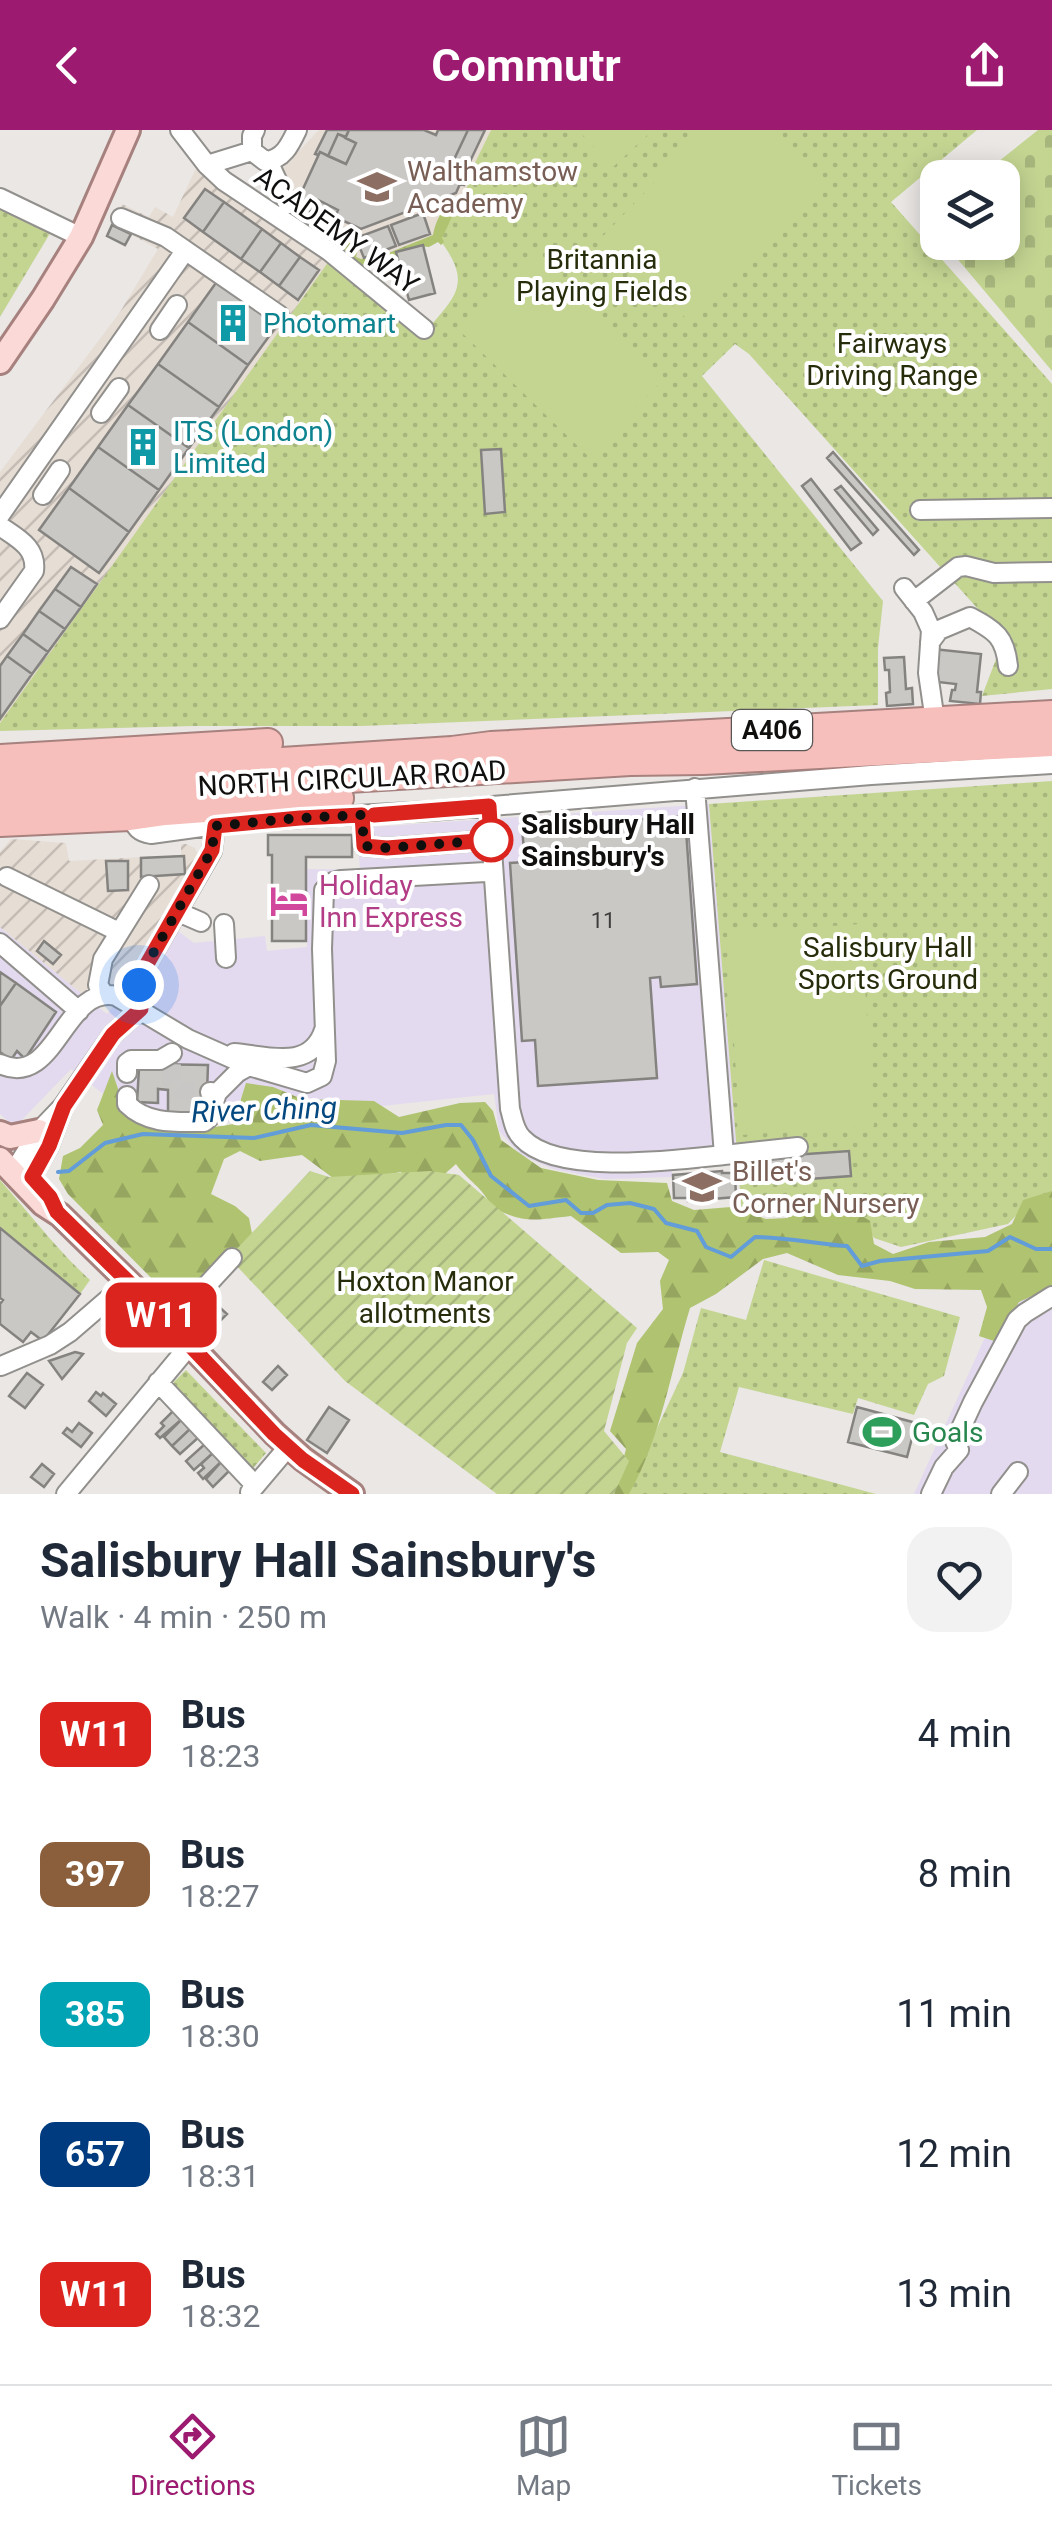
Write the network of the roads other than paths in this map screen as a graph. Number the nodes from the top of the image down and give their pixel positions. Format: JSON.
{"nodes":[{"id":1,"x":128,"y":130,"type":"edge"},
{"id":2,"x":180,"y":130,"type":"edge"},
{"id":3,"x":255,"y":130,"type":"edge"},
{"id":4,"x":297,"y":130,"type":"edge"},
{"id":5,"x":260,"y":156,"type":"junction"},
{"id":6,"x":207,"y":165,"type":"junction"},
{"id":7,"x":0,"y":198,"type":"edge"},
{"id":8,"x":288,"y":204,"type":"dead end"},
{"id":9,"x":121,"y":218,"type":"dead end"},
{"id":10,"x":81,"y":237,"type":"junction"},
{"id":11,"x":185,"y":251,"type":"junction"},
{"id":12,"x":148,"y":302,"type":"junction"},
{"id":13,"x":279,"y":315,"type":"dead end"},
{"id":14,"x":169,"y":318,"type":"dead end"},
{"id":15,"x":424,"y":329,"type":"dead end"},
{"id":16,"x":0,"y":362,"type":"edge"},
{"id":17,"x":89,"y":387,"type":"junction"},
{"id":18,"x":110,"y":401,"type":"dead end"},
{"id":19,"x":32,"y":470,"type":"junction"},
{"id":20,"x":51,"y":483,"type":"dead end"},
{"id":21,"x":1052,"y":508,"type":"edge"},
{"id":22,"x":920,"y":510,"type":"dead end"},
{"id":23,"x":0,"y":515,"type":"edge"},
{"id":24,"x":0,"y":526,"type":"edge"},
{"id":25,"x":1052,"y":572,"type":"edge"},
{"id":26,"x":0,"y":619,"type":"edge"},
{"id":27,"x":930,"y":642,"type":"junction"},
{"id":28,"x":1008,"y":666,"type":"dead end"},
{"id":29,"x":1052,"y":715,"type":"edge"},
{"id":30,"x":935,"y":721,"type":"junction"},
{"id":31,"x":1052,"y":742,"type":"edge"},
{"id":32,"x":491,"y":746,"type":"junction"},
{"id":33,"x":0,"y":759,"type":"edge"},
{"id":34,"x":704,"y":760,"type":"junction"},
{"id":35,"x":1052,"y":764,"type":"edge"},
{"id":36,"x":0,"y":780,"type":"edge"},
{"id":37,"x":695,"y":788,"type":"junction"},
{"id":38,"x":0,"y":799,"type":"edge"},
{"id":39,"x":489,"y":806,"type":"junction"},
{"id":40,"x":362,"y":815,"type":"junction"},
{"id":41,"x":130,"y":816,"type":"junction"},
{"id":42,"x":1,"y":822,"type":"edge"},
{"id":43,"x":219,"y":826,"type":"junction"},
{"id":44,"x":0,"y":835,"type":"edge"},
{"id":45,"x":491,"y":840,"type":"junction"},
{"id":46,"x":493,"y":875,"type":"junction"},
{"id":47,"x":7,"y":878,"type":"dead end"},
{"id":48,"x":149,"y":885,"type":"dead end"},
{"id":49,"x":178,"y":912,"type":"junction"},
{"id":50,"x":201,"y":922,"type":"dead end"},
{"id":51,"x":224,"y":924,"type":"dead end"},
{"id":52,"x":119,"y":932,"type":"junction"},
{"id":53,"x":0,"y":943,"type":"edge"},
{"id":54,"x":226,"y":958,"type":"dead end"},
{"id":55,"x":104,"y":994,"type":"junction"},
{"id":56,"x":141,"y":1009,"type":"junction"},
{"id":57,"x":79,"y":1011,"type":"junction"},
{"id":58,"x":714,"y":1021,"type":"junction"},
{"id":59,"x":165,"y":1024,"type":"junction"},
{"id":60,"x":324,"y":1030,"type":"junction"},
{"id":61,"x":697,"y":1033,"type":"dead end"},
{"id":62,"x":219,"y":1051,"type":"junction"},
{"id":63,"x":0,"y":1064,"type":"edge"},
{"id":64,"x":249,"y":1066,"type":"junction"},
{"id":65,"x":127,"y":1073,"type":"dead end"},
{"id":66,"x":127,"y":1096,"type":"dead end"},
{"id":67,"x":64,"y":1106,"type":"junction"},
{"id":68,"x":39,"y":1131,"type":"junction"},
{"id":69,"x":0,"y":1137,"type":"edge"},
{"id":70,"x":798,"y":1147,"type":"dead end"},
{"id":71,"x":724,"y":1155,"type":"junction"},
{"id":72,"x":18,"y":1172,"type":"edge"},
{"id":73,"x":232,"y":1258,"type":"dead end"},
{"id":74,"x":128,"y":1282,"type":"junction"},
{"id":75,"x":1052,"y":1296,"type":"edge"},
{"id":76,"x":170,"y":1324,"type":"junction"},
{"id":77,"x":189,"y":1346,"type":"junction"},
{"id":78,"x":0,"y":1366,"type":"edge"},
{"id":79,"x":158,"y":1382,"type":"junction"},
{"id":80,"x":289,"y":1446,"type":"junction"},
{"id":81,"x":1018,"y":1472,"type":"dead end"},
{"id":82,"x":252,"y":1490,"type":"edge"},
{"id":83,"x":66,"y":1494,"type":"edge"},
{"id":84,"x":352,"y":1494,"type":"edge"},
{"id":85,"x":931,"y":1494,"type":"edge"},
{"id":86,"x":1001,"y":1494,"type":"edge"}],
"edges":[{"from":1,"to":10,"type":"main road"},
{"from":2,"to":6,"type":"street","name":"ACADEMY WAY"},
{"from":3,"to":5,"type":"street"},
{"from":4,"to":5,"type":"street"},
{"from":5,"to":6,"type":"street"},
{"from":5,"to":8,"type":"street"},
{"from":6,"to":15,"type":"street","name":"ACADEMY WAY"},
{"from":7,"to":10,"type":"street"},
{"from":9,"to":11,"type":"street"},
{"from":10,"to":16,"type":"main road"},
{"from":11,"to":12,"type":"street"},
{"from":11,"to":13,"type":"street"},
{"from":12,"to":14,"type":"street"},
{"from":12,"to":17,"type":"street"},
{"from":17,"to":18,"type":"street"},
{"from":17,"to":19,"type":"street"},
{"from":19,"to":20,"type":"street"},
{"from":19,"to":23,"type":"street"},
{"from":21,"to":22,"type":"street"},
{"from":24,"to":26,"type":"street"},
{"from":25,"to":27,"type":"street"},
{"from":27,"to":28,"type":"street"},
{"from":27,"to":30,"type":"street"},
{"from":29,"to":30,"type":"highway","number":"A406"},
{"from":30,"to":32,"type":"highway","number":"A406"},
{"from":31,"to":34,"type":"highway","number":"A406"},
{"from":32,"to":33,"type":"highway","number":"A406"},
{"from":32,"to":36,"type":"highway","name":"NORTH CIRCULAR ROAD","number":"A406"},
{"from":34,"to":38,"type":"highway","name":"NORTH CIRCULAR ROAD","number":"A406"},
{"from":34,"to":41,"type":"highway","number":"A406"},
{"from":35,"to":37,"type":"street"},
{"from":37,"to":39,"type":"street"},
{"from":37,"to":58,"type":"street"},
{"from":39,"to":40,"type":"street"},
{"from":39,"to":45,"type":"street"},
{"from":40,"to":43,"type":"street"},
{"from":40,"to":45,"type":"street"},
{"from":41,"to":42,"type":"highway","number":"A406"},
{"from":41,"to":43,"type":"street"},
{"from":42,"to":44,"type":"street"},
{"from":43,"to":49,"type":"street"},
{"from":45,"to":46,"type":"street"},
{"from":46,"to":60,"type":"street"},
{"from":46,"to":71,"type":"street"},
{"from":47,"to":52,"type":"street"},
{"from":48,"to":52,"type":"street"},
{"from":49,"to":50,"type":"street"},
{"from":49,"to":56,"type":"street"},
{"from":51,"to":54,"type":"street"},
{"from":52,"to":55,"type":"street"},
{"from":53,"to":57,"type":"street"},
{"from":55,"to":56,"type":"street"},
{"from":55,"to":57,"type":"street"},
{"from":56,"to":59,"type":"street"},
{"from":56,"to":67,"type":"street"},
{"from":57,"to":63,"type":"street"},
{"from":58,"to":61,"type":"street"},
{"from":58,"to":71,"type":"street"},
{"from":59,"to":62,"type":"street"},
{"from":59,"to":65,"type":"street"},
{"from":60,"to":62,"type":"street"},
{"from":60,"to":64,"type":"street"},
{"from":62,"to":64,"type":"street"},
{"from":64,"to":66,"type":"street"},
{"from":67,"to":68,"type":"street"},
{"from":67,"to":72,"type":"street"},
{"from":68,"to":69,"type":"main road"},
{"from":68,"to":72,"type":"street"},
{"from":69,"to":72,"type":"main road"},
{"from":70,"to":71,"type":"street"},
{"from":72,"to":74,"type":"main road"},
{"from":73,"to":76,"type":"street"},
{"from":74,"to":76,"type":"main road"},
{"from":74,"to":78,"type":"street"},
{"from":75,"to":85,"type":"street"},
{"from":76,"to":77,"type":"main road"},
{"from":77,"to":79,"type":"street"},
{"from":77,"to":80,"type":"main road"},
{"from":79,"to":82,"type":"street"},
{"from":79,"to":83,"type":"street"},
{"from":80,"to":82,"type":"street"},
{"from":80,"to":84,"type":"main road"},
{"from":81,"to":86,"type":"street"}]}
